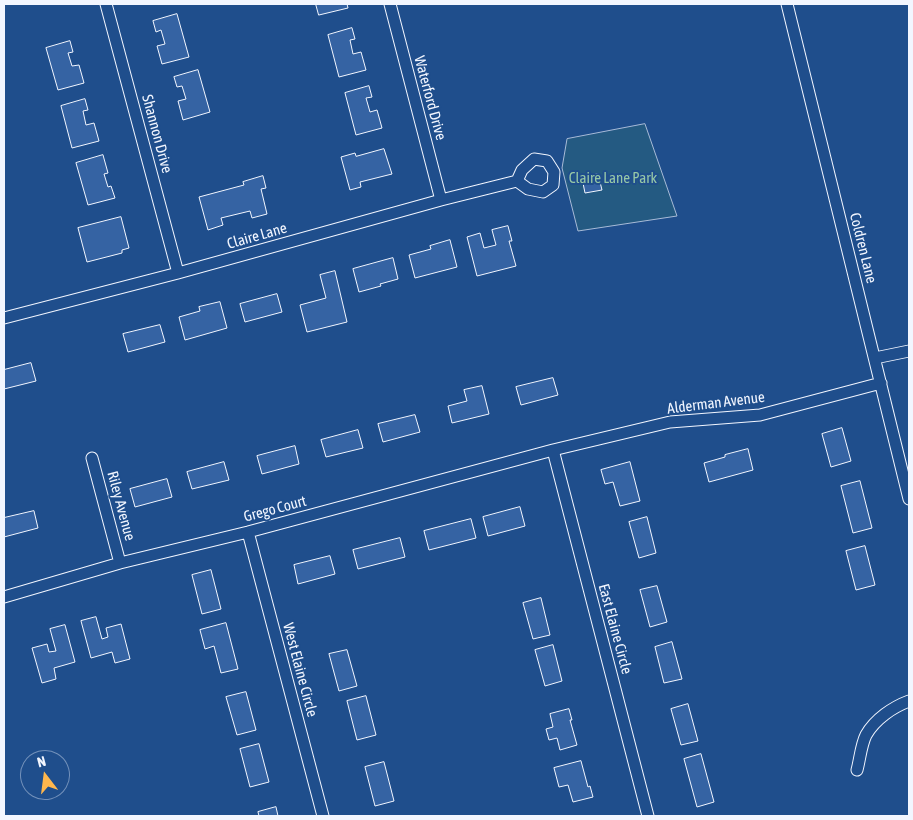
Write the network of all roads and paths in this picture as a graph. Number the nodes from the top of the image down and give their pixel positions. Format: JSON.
{"nodes":[{"id":1,"x":106,"y":4,"type":"edge"},
{"id":2,"x":390,"y":4,"type":"edge"},
{"id":3,"x":787,"y":4,"type":"edge"},
{"id":4,"x":517,"y":181,"type":"dead end"},
{"id":5,"x":441,"y":200,"type":"junction"},
{"id":6,"x":178,"y":273,"type":"junction"},
{"id":7,"x":4,"y":318,"type":"edge"},
{"id":8,"x":909,"y":351,"type":"edge"},
{"id":9,"x":874,"y":358,"type":"junction"},
{"id":10,"x":881,"y":383,"type":"junction"},
{"id":11,"x":553,"y":450,"type":"junction"},
{"id":12,"x":92,"y":458,"type":"dead end"},
{"id":13,"x":909,"y":499,"type":"edge"},
{"id":14,"x":248,"y":532,"type":"junction"},
{"id":15,"x":120,"y":563,"type":"junction"},
{"id":16,"x":4,"y":597,"type":"edge"},
{"id":17,"x":909,"y":700,"type":"edge"},
{"id":18,"x":857,"y":770,"type":"dead end"},
{"id":19,"x":323,"y":816,"type":"edge"},
{"id":20,"x":648,"y":816,"type":"edge"}],
"edges":[{"from":1,"to":6,"type":"street","name":"Shannon Drive"},
{"from":2,"to":5,"type":"street","name":"Waterford Drive"},
{"from":3,"to":9,"type":"street","name":"Coldren Lane"},
{"from":4,"to":5,"type":"street","name":"Claire Lane"},
{"from":5,"to":6,"type":"street","name":"Claire Lane"},
{"from":6,"to":7,"type":"street","name":"Claire Lane"},
{"from":8,"to":9,"type":"street"},
{"from":9,"to":10,"type":"street","name":"Coldren Lane"},
{"from":10,"to":11,"type":"street","name":"Alderman Avenue"},
{"from":10,"to":13,"type":"street","name":"Coldren Lane"},
{"from":11,"to":14,"type":"street","name":"Grego Court"},
{"from":11,"to":20,"type":"street","name":"East Elaine Circle"},
{"from":12,"to":15,"type":"street","name":"Riley Avenue"},
{"from":14,"to":15,"type":"street","name":"Grego Court"},
{"from":14,"to":19,"type":"street","name":"West Elaine Circle"},
{"from":15,"to":16,"type":"street","name":"Grego Court"},
{"from":17,"to":18,"type":"street"}]}
